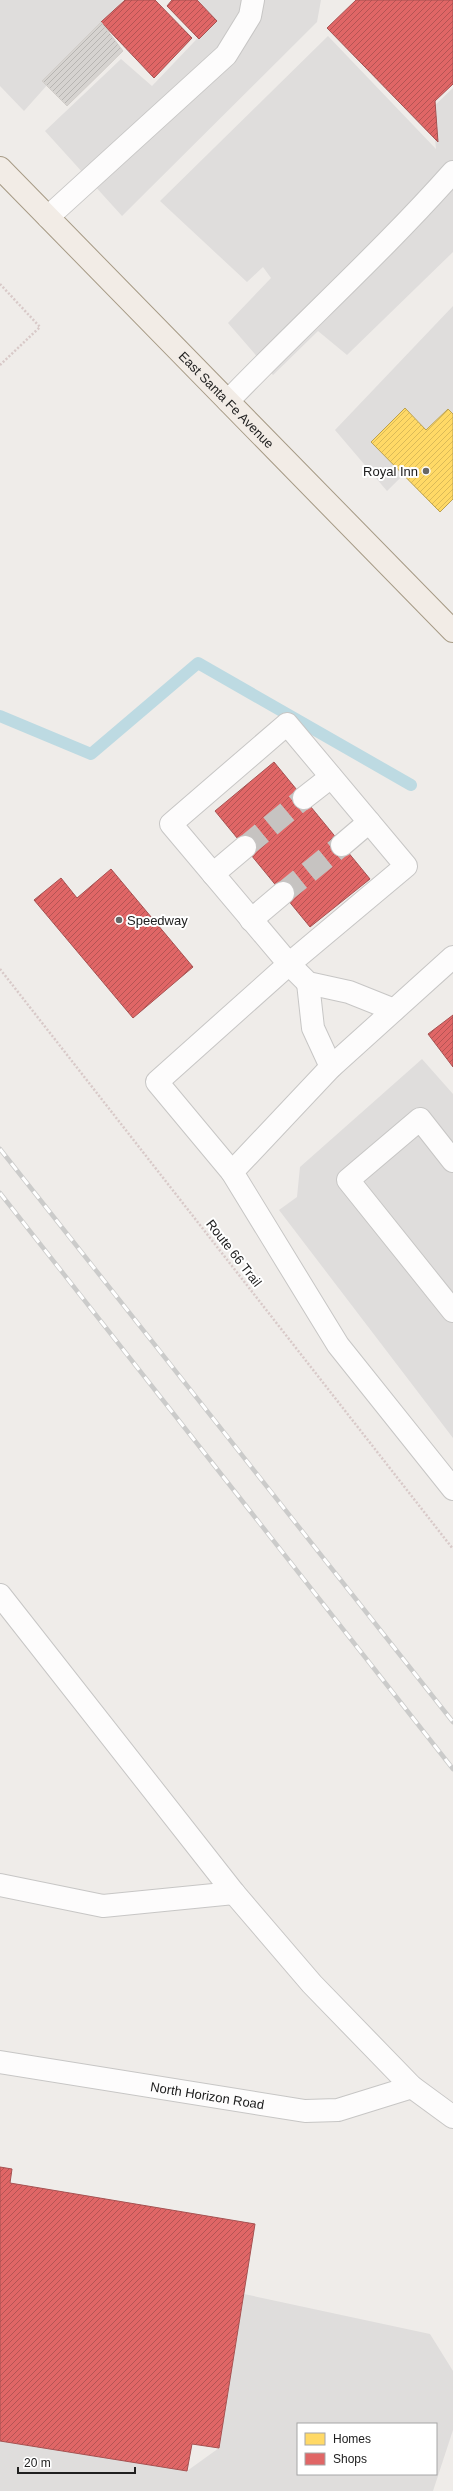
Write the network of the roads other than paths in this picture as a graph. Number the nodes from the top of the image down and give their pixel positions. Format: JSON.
{"nodes":[{"id":1,"x":253,"y":0,"type":"edge"},
{"id":2,"x":0,"y":168,"type":"edge"},
{"id":3,"x":453,"y":172,"type":"edge"},
{"id":4,"x":48,"y":217,"type":"junction"},
{"id":5,"x":228,"y":401,"type":"junction"},
{"id":6,"x":453,"y":631,"type":"edge"},
{"id":7,"x":331,"y":777,"type":"junction"},
{"id":8,"x":304,"y":798,"type":"tunnel mouth"},
{"id":9,"x":368,"y":822,"type":"junction"},
{"id":10,"x":342,"y":845,"type":"tunnel mouth"},
{"id":11,"x":245,"y":847,"type":"tunnel mouth"},
{"id":12,"x":213,"y":874,"type":"junction"},
{"id":13,"x":283,"y":893,"type":"tunnel mouth"},
{"id":14,"x":251,"y":920,"type":"junction"},
{"id":15,"x":453,"y":956,"type":"edge"},
{"id":16,"x":289,"y":964,"type":"junction"},
{"id":17,"x":308,"y":984,"type":"junction"},
{"id":18,"x":394,"y":1010,"type":"junction"},
{"id":19,"x":331,"y":1067,"type":"junction"},
{"id":20,"x":453,"y":1161,"type":"edge"},
{"id":21,"x":232,"y":1172,"type":"junction"},
{"id":22,"x":453,"y":1311,"type":"edge"},
{"id":23,"x":453,"y":1489,"type":"edge"},
{"id":24,"x":0,"y":1595,"type":"edge"},
{"id":25,"x":0,"y":1885,"type":"edge"},
{"id":26,"x":234,"y":1893,"type":"junction"},
{"id":27,"x":0,"y":2062,"type":"edge"},
{"id":28,"x":412,"y":2087,"type":"junction"},
{"id":29,"x":453,"y":2117,"type":"edge"}],
"edges":[{"from":1,"to":4,"type":"street"},
{"from":2,"to":4,"type":"main road","name":"East Santa Fe Avenue"},
{"from":3,"to":5,"type":"street"},
{"from":4,"to":5,"type":"main road","name":"East Santa Fe Avenue"},
{"from":5,"to":6,"type":"main road","name":"East Santa Fe Avenue"},
{"from":7,"to":8,"type":"street"},
{"from":7,"to":9,"type":"street"},
{"from":7,"to":12,"type":"street"},
{"from":9,"to":10,"type":"street"},
{"from":9,"to":16,"type":"street"},
{"from":11,"to":12,"type":"street"},
{"from":12,"to":14,"type":"street"},
{"from":13,"to":14,"type":"street"},
{"from":14,"to":16,"type":"street"},
{"from":15,"to":18,"type":"street"},
{"from":16,"to":17,"type":"street"},
{"from":16,"to":21,"type":"street"},
{"from":17,"to":18,"type":"street"},
{"from":17,"to":19,"type":"street"},
{"from":18,"to":19,"type":"street"},
{"from":19,"to":21,"type":"street"},
{"from":20,"to":22,"type":"street"},
{"from":21,"to":23,"type":"street"},
{"from":24,"to":26,"type":"street"},
{"from":25,"to":26,"type":"street"},
{"from":26,"to":28,"type":"street"},
{"from":27,"to":28,"type":"street","name":"North Horizon Road"},
{"from":28,"to":29,"type":"street"}]}
